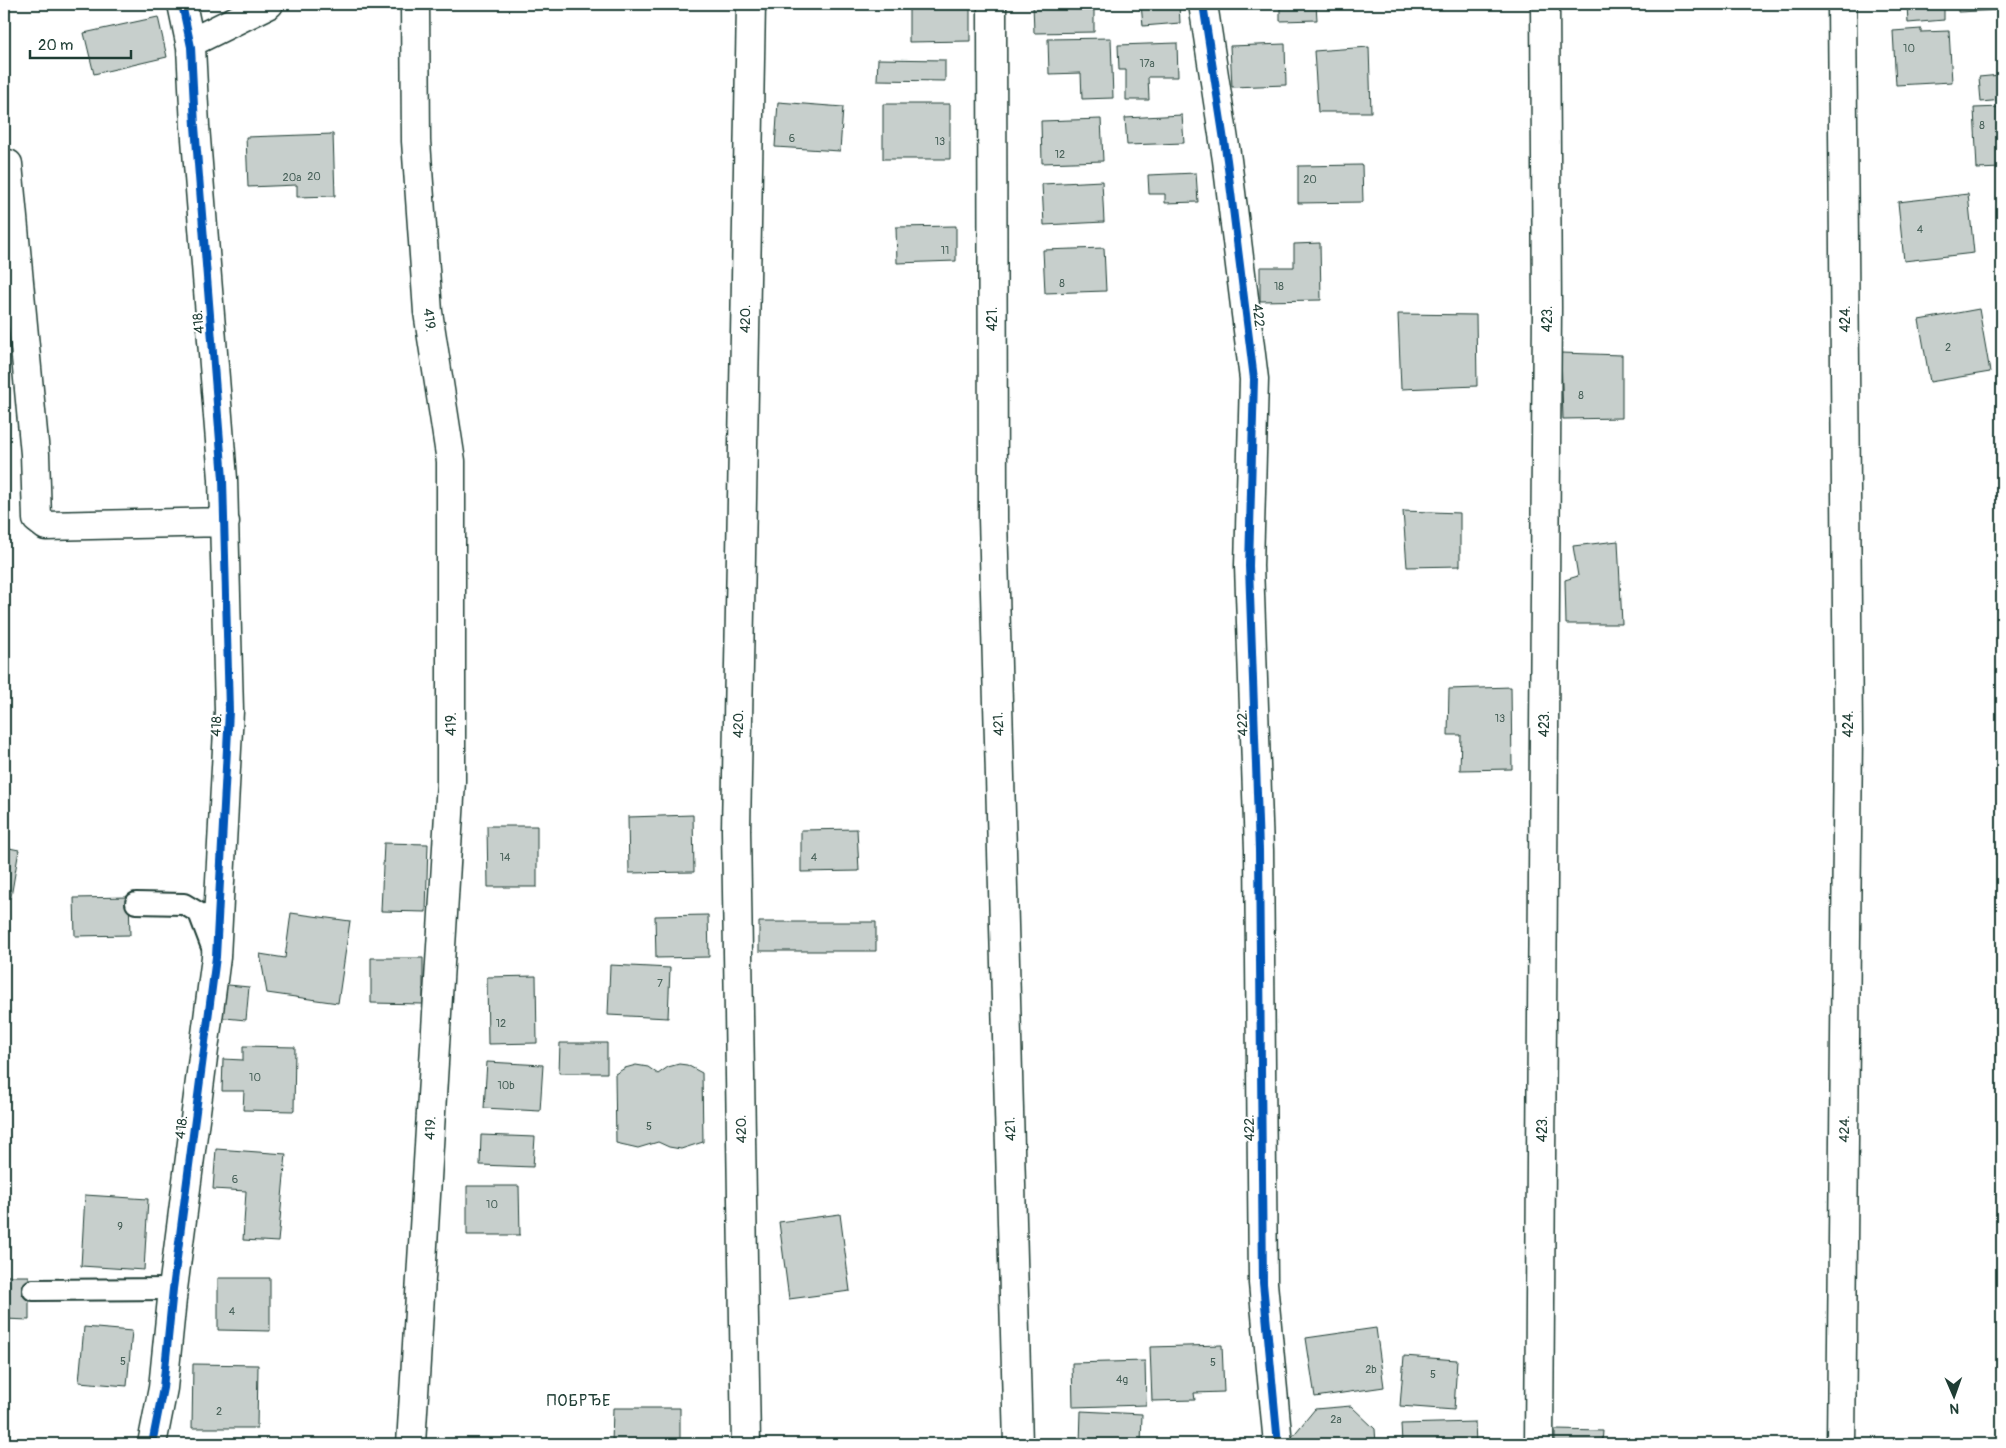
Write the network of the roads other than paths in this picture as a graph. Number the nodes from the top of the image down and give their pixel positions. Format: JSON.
{"nodes":[{"id":1,"x":182,"y":4,"type":"edge"},
{"id":2,"x":269,"y":4,"type":"edge"},
{"id":3,"x":414,"y":4,"type":"edge"},
{"id":4,"x":751,"y":4,"type":"edge"},
{"id":5,"x":992,"y":4,"type":"edge"},
{"id":6,"x":1203,"y":4,"type":"edge"},
{"id":7,"x":1545,"y":4,"type":"edge"},
{"id":8,"x":1842,"y":4,"type":"edge"},
{"id":9,"x":190,"y":43,"type":"junction"},
{"id":10,"x":8,"y":164,"type":"dead end"},
{"id":11,"x":225,"y":522,"type":"junction"},
{"id":12,"x":136,"y":903,"type":"dead end"},
{"id":13,"x":216,"y":957,"type":"junction"},
{"id":14,"x":173,"y":1289,"type":"junction"},
{"id":15,"x":34,"y":1290,"type":"dead end"},
{"id":16,"x":152,"y":1444,"type":"edge"},
{"id":17,"x":411,"y":1444,"type":"edge"},
{"id":18,"x":746,"y":1444,"type":"edge"},
{"id":19,"x":1018,"y":1444,"type":"edge"},
{"id":20,"x":1278,"y":1444,"type":"edge"},
{"id":21,"x":1539,"y":1444,"type":"edge"},
{"id":22,"x":1841,"y":1444,"type":"edge"}],
"edges":[{"from":1,"to":9,"type":"street","name":"418."},
{"from":2,"to":9,"type":"street"},
{"from":3,"to":17,"type":"street","name":"419."},
{"from":4,"to":18,"type":"street","name":"420."},
{"from":5,"to":19,"type":"street","name":"421."},
{"from":6,"to":20,"type":"street","name":"422."},
{"from":7,"to":21,"type":"street","name":"423."},
{"from":8,"to":22,"type":"street","name":"424."},
{"from":9,"to":11,"type":"street","name":"418."},
{"from":10,"to":11,"type":"street"},
{"from":11,"to":13,"type":"street","name":"418."},
{"from":12,"to":13,"type":"lane"},
{"from":13,"to":14,"type":"street","name":"418."},
{"from":14,"to":15,"type":"lane"},
{"from":14,"to":16,"type":"street","name":"418."}]}
